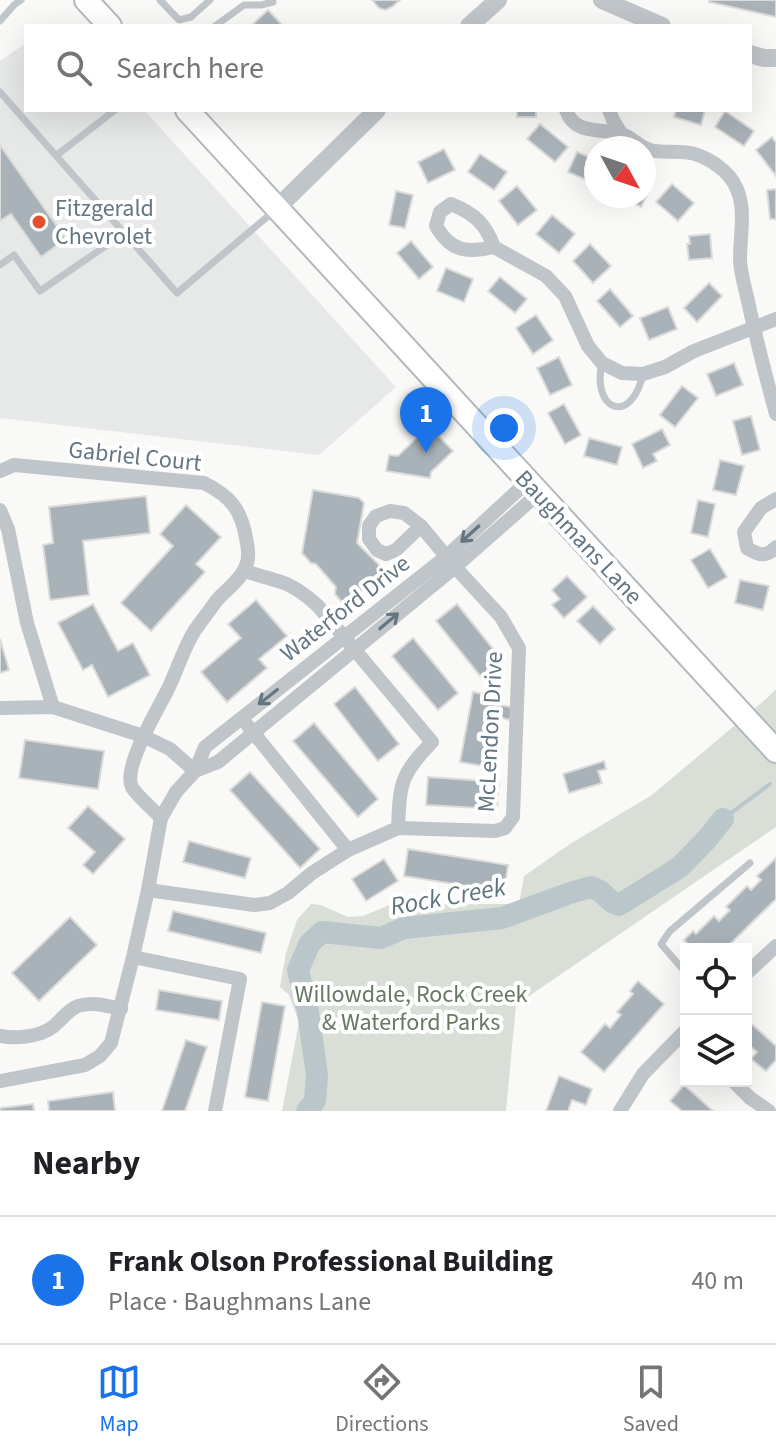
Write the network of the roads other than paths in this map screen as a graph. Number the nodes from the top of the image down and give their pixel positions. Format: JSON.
{"nodes":[{"id":1,"x":86,"y":0,"type":"edge"},
{"id":2,"x":160,"y":0,"type":"edge"},
{"id":3,"x":210,"y":0,"type":"edge"},
{"id":4,"x":498,"y":0,"type":"edge"},
{"id":5,"x":602,"y":0,"type":"edge"},
{"id":6,"x":630,"y":0,"type":"edge"},
{"id":7,"x":15,"y":2,"type":"edge"},
{"id":8,"x":273,"y":2,"type":"dead end"},
{"id":9,"x":262,"y":3,"type":"edge"},
{"id":10,"x":0,"y":21,"type":"edge"},
{"id":11,"x":108,"y":24,"type":"edge"},
{"id":12,"x":218,"y":24,"type":"edge"},
{"id":13,"x":471,"y":24,"type":"edge"},
{"id":14,"x":656,"y":24,"type":"edge"},
{"id":15,"x":752,"y":55,"type":"edge"},
{"id":16,"x":776,"y":58,"type":"edge"},
{"id":17,"x":0,"y":92,"type":"edge"},
{"id":18,"x":112,"y":112,"type":"edge"},
{"id":19,"x":189,"y":112,"type":"edge"},
{"id":20,"x":375,"y":112,"type":"edge"},
{"id":21,"x":566,"y":112,"type":"edge"},
{"id":22,"x":610,"y":112,"type":"edge"},
{"id":23,"x":622,"y":135,"type":"junction"},
{"id":24,"x":57,"y":155,"type":"junction"},
{"id":25,"x":277,"y":208,"type":"junction"},
{"id":26,"x":126,"y":232,"type":"junction"},
{"id":27,"x":494,"y":247,"type":"dead end"},
{"id":28,"x":0,"y":265,"type":"edge"},
{"id":29,"x":776,"y":319,"type":"edge"},
{"id":30,"x":753,"y":327,"type":"junction"},
{"id":31,"x":602,"y":363,"type":"junction"},
{"id":32,"x":643,"y":374,"type":"junction"},
{"id":33,"x":776,"y":414,"type":"edge"},
{"id":34,"x":0,"y":471,"type":"edge"},
{"id":35,"x":533,"y":487,"type":"junction"},
{"id":36,"x":776,"y":499,"type":"edge"},
{"id":37,"x":0,"y":510,"type":"edge"},
{"id":38,"x":421,"y":526,"type":"dead end"},
{"id":39,"x":776,"y":547,"type":"edge"},
{"id":40,"x":451,"y":562,"type":"junction"},
{"id":41,"x":245,"y":571,"type":"junction"},
{"id":42,"x":345,"y":637,"type":"junction"},
{"id":43,"x":355,"y":650,"type":"junction"},
{"id":44,"x":53,"y":707,"type":"junction"},
{"id":45,"x":0,"y":708,"type":"edge"},
{"id":46,"x":241,"y":717,"type":"junction"},
{"id":47,"x":253,"y":731,"type":"junction"},
{"id":48,"x":143,"y":736,"type":"junction"},
{"id":49,"x":776,"y":751,"type":"edge"},
{"id":50,"x":195,"y":771,"type":"junction"},
{"id":51,"x":161,"y":818,"type":"junction"},
{"id":52,"x":398,"y":828,"type":"junction"},
{"id":53,"x":348,"y":850,"type":"junction"},
{"id":54,"x":750,"y":863,"type":"dead end"},
{"id":55,"x":148,"y":890,"type":"junction"},
{"id":56,"x":776,"y":946,"type":"edge"},
{"id":57,"x":133,"y":957,"type":"junction"},
{"id":58,"x":680,"y":966,"type":"edge"},
{"id":59,"x":752,"y":968,"type":"edge"},
{"id":60,"x":121,"y":1009,"type":"junction"},
{"id":61,"x":0,"y":1036,"type":"edge"},
{"id":62,"x":680,"y":1038,"type":"edge"},
{"id":63,"x":0,"y":1081,"type":"edge"},
{"id":64,"x":739,"y":1087,"type":"edge"},
{"id":65,"x":215,"y":1111,"type":"edge"},
{"id":66,"x":620,"y":1111,"type":"edge"},
{"id":67,"x":769,"y":1111,"type":"edge"}],
"edges":[{"from":1,"to":11,"type":"main road"},
{"from":2,"to":3,"type":"lane"},
{"from":4,"to":13,"type":"street"},
{"from":5,"to":14,"type":"street"},
{"from":6,"to":14,"type":"street"},
{"from":7,"to":10,"type":"lane"},
{"from":8,"to":9,"type":"lane"},
{"from":9,"to":12,"type":"lane"},
{"from":15,"to":16,"type":"street"},
{"from":17,"to":24,"type":"lane"},
{"from":18,"to":24,"type":"lane"},
{"from":19,"to":25,"type":"main road","name":"Baughmans Lane"},
{"from":20,"to":25,"type":"street"},
{"from":21,"to":23,"type":"street"},
{"from":22,"to":23,"type":"street"},
{"from":23,"to":30,"type":"street"},
{"from":24,"to":26,"type":"lane"},
{"from":25,"to":26,"type":"lane"},
{"from":25,"to":35,"type":"main road","name":"Baughmans Lane"},
{"from":26,"to":28,"type":"lane"},
{"from":27,"to":31,"type":"street"},
{"from":29,"to":30,"type":"street"},
{"from":30,"to":32,"type":"street"},
{"from":30,"to":33,"type":"street"},
{"from":31,"to":32,"type":"street"},
{"from":31,"to":32,"type":"lane"},
{"from":34,"to":41,"type":"street","name":"Gabriel Court"},
{"from":35,"to":40,"type":"street","name":"Waterford Drive"},
{"from":35,"to":49,"type":"main road","name":"Baughmans Lane"},
{"from":36,"to":39,"type":"street"},
{"from":37,"to":44,"type":"street"},
{"from":38,"to":40,"type":"street"},
{"from":40,"to":42,"type":"street","name":"Waterford Drive"},
{"from":43,"to":40,"type":"street","name":"Waterford Drive","one_way":true},
{"from":40,"to":52,"type":"street","name":"McLendon Drive"},
{"from":41,"to":42,"type":"street"},
{"from":41,"to":48,"type":"street"},
{"from":42,"to":43,"type":"street"},
{"from":42,"to":46,"type":"street","name":"Waterford Drive","one_way":true},
{"from":43,"to":47,"type":"street","name":"Waterford Drive"},
{"from":43,"to":52,"type":"street"},
{"from":44,"to":45,"type":"street"},
{"from":44,"to":48,"type":"street"},
{"from":46,"to":47,"type":"street"},
{"from":46,"to":50,"type":"street","name":"Waterford Drive"},
{"from":47,"to":50,"type":"street","name":"Waterford Drive"},
{"from":47,"to":53,"type":"street"},
{"from":48,"to":50,"type":"street"},
{"from":48,"to":51,"type":"street"},
{"from":50,"to":51,"type":"street","name":"Waterford Drive"},
{"from":51,"to":55,"type":"street","name":"Waterford Drive"},
{"from":52,"to":53,"type":"street","name":"McLendon Drive"},
{"from":53,"to":55,"type":"street","name":"McLendon Drive"},
{"from":54,"to":58,"type":"lane"},
{"from":55,"to":57,"type":"street","name":"Waterford Drive"},
{"from":56,"to":59,"type":"street"},
{"from":57,"to":60,"type":"street","name":"Waterford Drive"},
{"from":57,"to":65,"type":"street"},
{"from":60,"to":61,"type":"street"},
{"from":60,"to":63,"type":"street","name":"Waterford Drive"},
{"from":62,"to":66,"type":"street"},
{"from":64,"to":67,"type":"street"}]}
